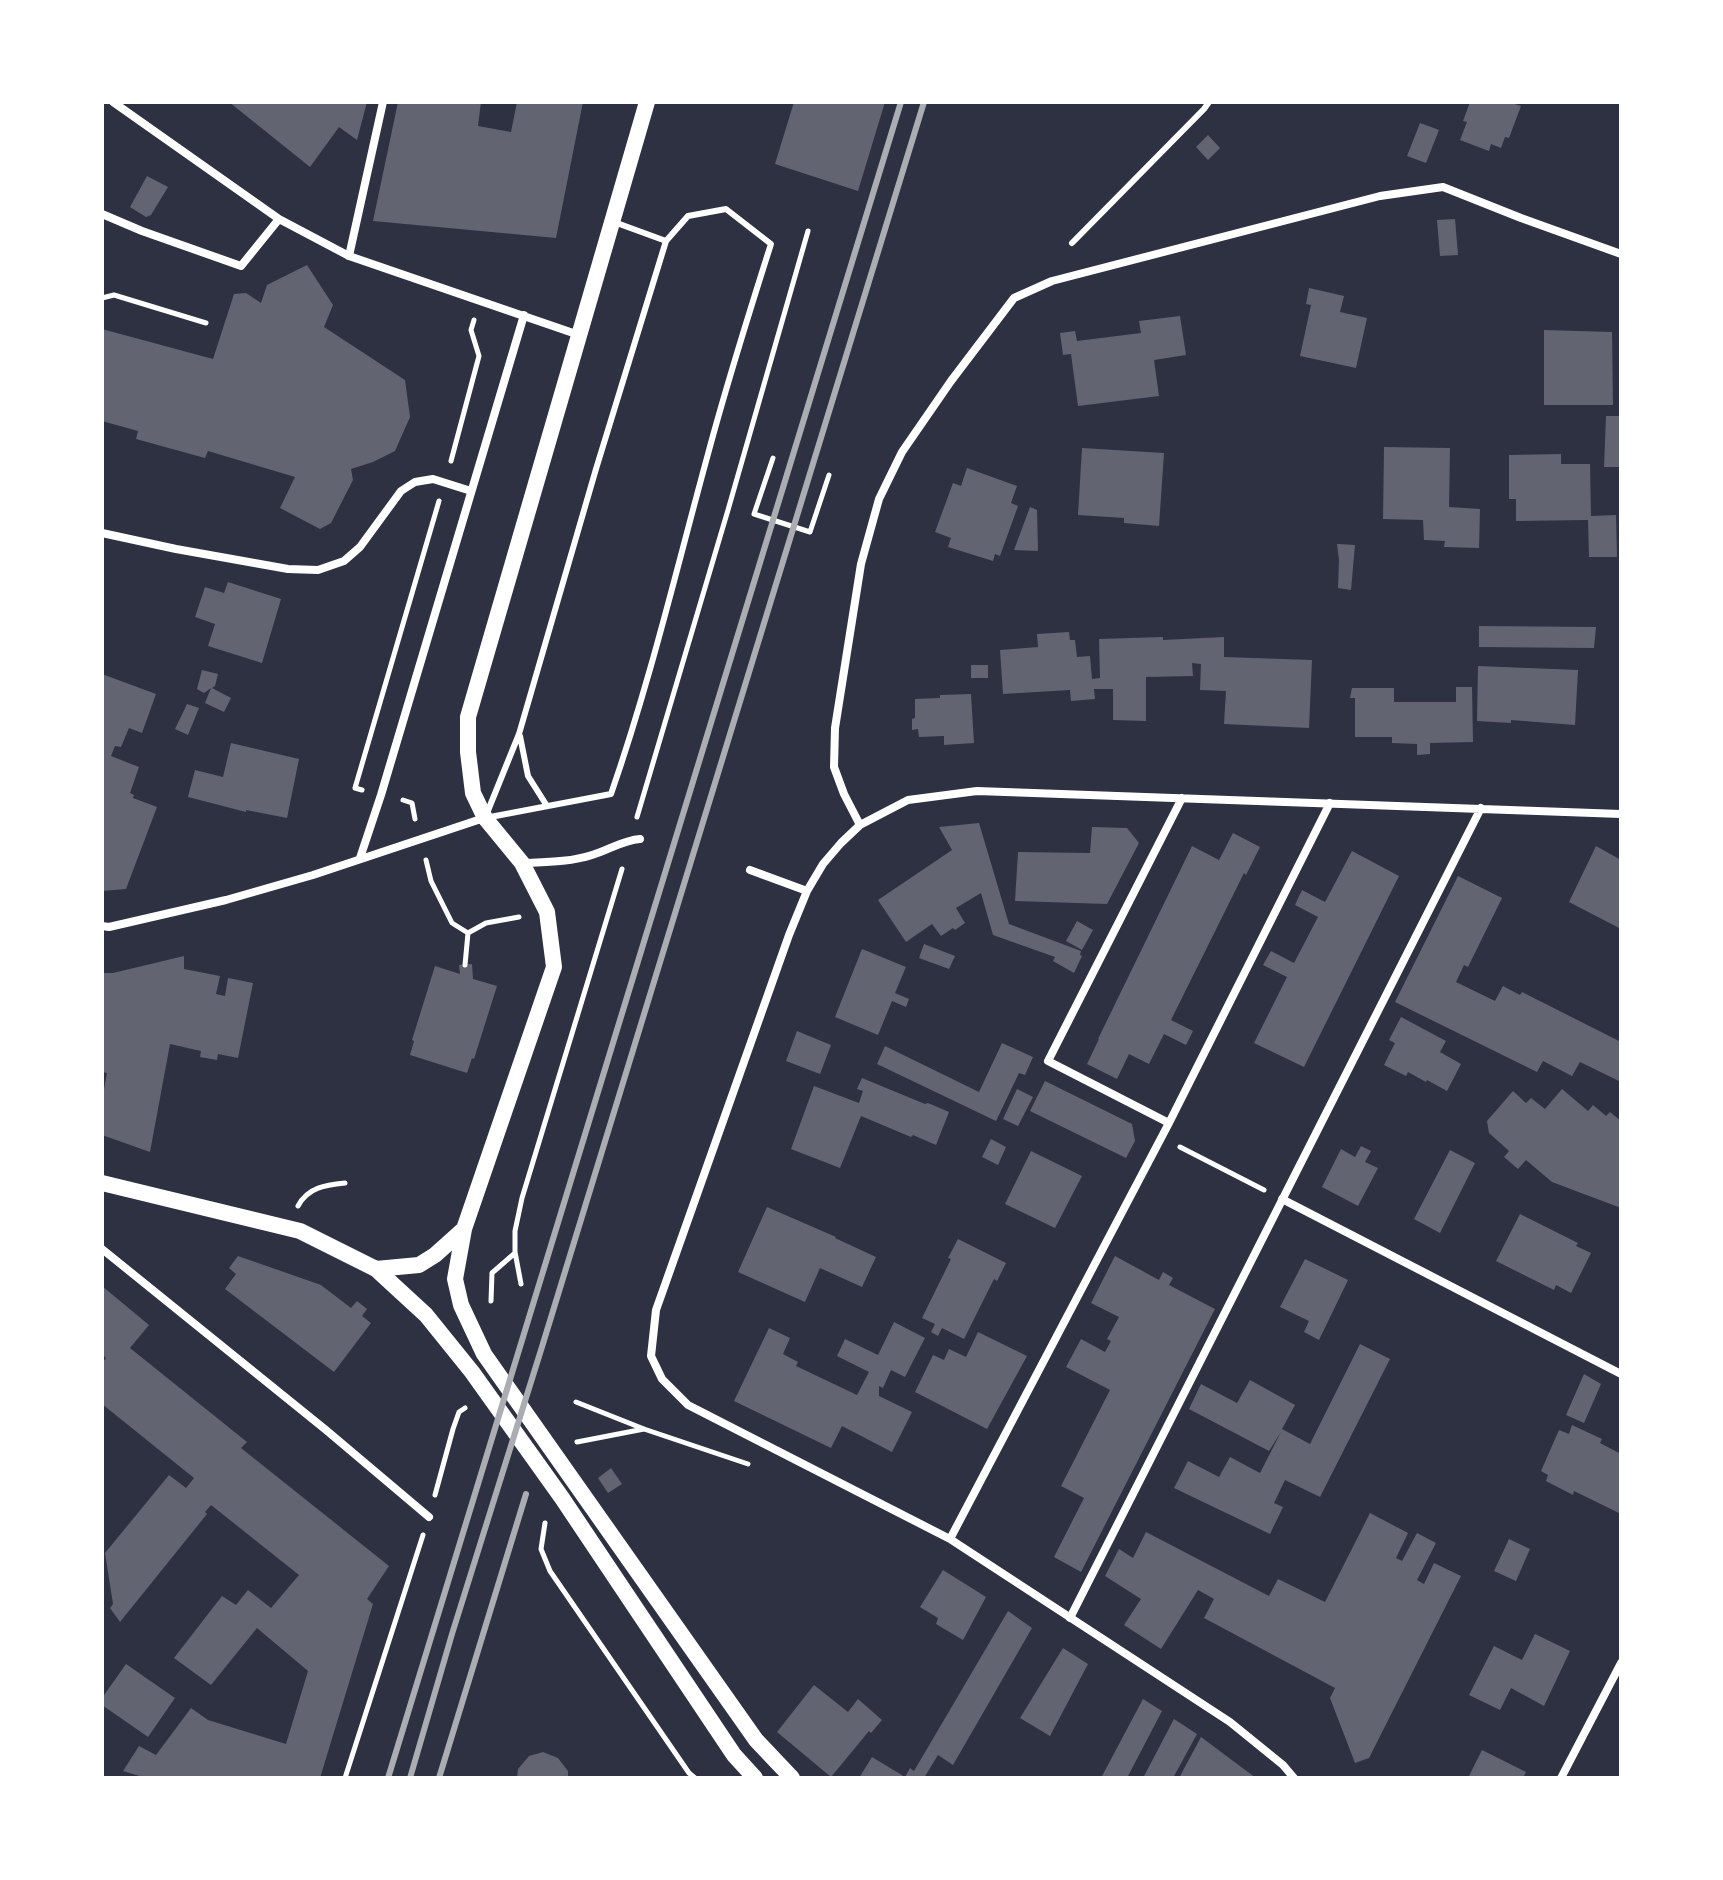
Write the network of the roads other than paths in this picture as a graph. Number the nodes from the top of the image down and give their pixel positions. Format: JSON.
{"nodes":[{"id":1,"x":113,"y":102,"type":"edge"},
{"id":2,"x":383,"y":102,"type":"edge"},
{"id":3,"x":647,"y":102,"type":"edge"},
{"id":4,"x":1209,"y":102,"type":"edge"},
{"id":5,"x":102,"y":214,"type":"edge"},
{"id":6,"x":279,"y":219,"type":"junction"},
{"id":7,"x":613,"y":221,"type":"junction"},
{"id":8,"x":666,"y":241,"type":"junction"},
{"id":9,"x":1072,"y":243,"type":"dead end"},
{"id":10,"x":1621,"y":254,"type":"edge"},
{"id":11,"x":349,"y":256,"type":"junction"},
{"id":12,"x":524,"y":315,"type":"junction"},
{"id":13,"x":579,"y":335,"type":"junction"},
{"id":14,"x":471,"y":491,"type":"junction"},
{"id":15,"x":102,"y":533,"type":"edge"},
{"id":16,"x":519,"y":734,"type":"junction"},
{"id":17,"x":1182,"y":798,"type":"junction"},
{"id":18,"x":1330,"y":803,"type":"junction"},
{"id":19,"x":547,"y":806,"type":"junction"},
{"id":20,"x":1481,"y":808,"type":"junction"},
{"id":21,"x":1621,"y":814,"type":"edge"},
{"id":22,"x":485,"y":818,"type":"junction"},
{"id":23,"x":860,"y":825,"type":"junction"},
{"id":24,"x":635,"y":839,"type":"road end"},
{"id":25,"x":360,"y":858,"type":"junction"},
{"id":26,"x":522,"y":863,"type":"junction"},
{"id":27,"x":750,"y":870,"type":"dead end"},
{"id":28,"x":807,"y":891,"type":"junction"},
{"id":29,"x":102,"y":926,"type":"edge"},
{"id":30,"x":1169,"y":1123,"type":"junction"},
{"id":31,"x":102,"y":1183,"type":"edge"},
{"id":32,"x":1282,"y":1199,"type":"junction"},
{"id":33,"x":464,"y":1229,"type":"junction"},
{"id":34,"x":102,"y":1249,"type":"edge"},
{"id":35,"x":376,"y":1269,"type":"junction"},
{"id":36,"x":1621,"y":1374,"type":"edge"},
{"id":37,"x":429,"y":1517,"type":"road end"},
{"id":38,"x":950,"y":1539,"type":"junction"},
{"id":39,"x":1070,"y":1618,"type":"junction"},
{"id":40,"x":1621,"y":1663,"type":"edge"},
{"id":41,"x":755,"y":1778,"type":"edge"},
{"id":42,"x":792,"y":1778,"type":"edge"},
{"id":43,"x":1294,"y":1778,"type":"edge"},
{"id":44,"x":1561,"y":1778,"type":"edge"}],
"edges":[{"from":1,"to":6,"type":"street"},
{"from":2,"to":11,"type":"street"},
{"from":3,"to":7,"type":"main road"},
{"from":4,"to":9,"type":"lane"},
{"from":5,"to":6,"type":"street"},
{"from":6,"to":11,"type":"street"},
{"from":7,"to":8,"type":"lane"},
{"from":7,"to":13,"type":"main road"},
{"from":8,"to":16,"type":"lane"},
{"from":8,"to":19,"type":"lane"},
{"from":10,"to":23,"type":"street"},
{"from":11,"to":12,"type":"street"},
{"from":12,"to":13,"type":"street"},
{"from":12,"to":14,"type":"street"},
{"from":13,"to":22,"type":"main road"},
{"from":14,"to":15,"type":"street"},
{"from":14,"to":25,"type":"street"},
{"from":16,"to":19,"type":"lane"},
{"from":16,"to":22,"type":"lane"},
{"from":17,"to":18,"type":"street"},
{"from":17,"to":23,"type":"street"},
{"from":17,"to":30,"type":"street"},
{"from":18,"to":20,"type":"street"},
{"from":18,"to":30,"type":"street"},
{"from":19,"to":22,"type":"lane"},
{"from":20,"to":21,"type":"street"},
{"from":20,"to":32,"type":"street"},
{"from":22,"to":25,"type":"street"},
{"from":22,"to":26,"type":"main road"},
{"from":23,"to":28,"type":"street"},
{"from":24,"to":26,"type":"street"},
{"from":25,"to":29,"type":"street"},
{"from":26,"to":33,"type":"main road"},
{"from":27,"to":28,"type":"street"},
{"from":28,"to":38,"type":"street"},
{"from":30,"to":38,"type":"street"},
{"from":31,"to":35,"type":"main road"},
{"from":32,"to":36,"type":"street"},
{"from":32,"to":39,"type":"street"},
{"from":33,"to":35,"type":"main road"},
{"from":33,"to":42,"type":"main road"},
{"from":34,"to":37,"type":"street"},
{"from":35,"to":41,"type":"main road"},
{"from":38,"to":39,"type":"street"},
{"from":39,"to":43,"type":"street"},
{"from":40,"to":44,"type":"street"}]}
